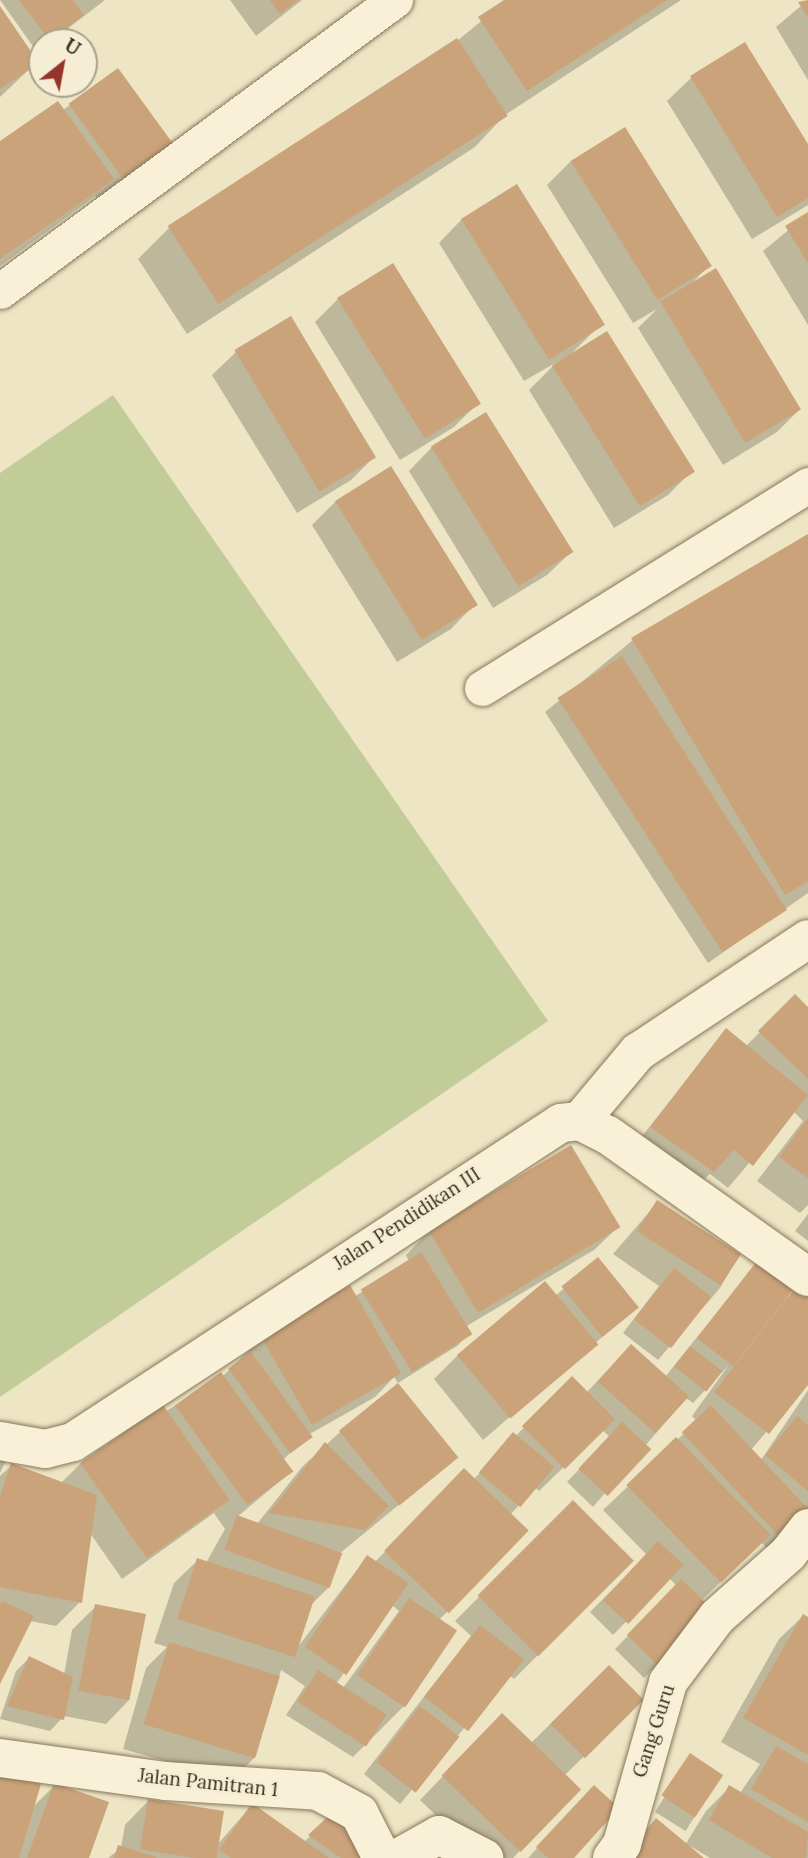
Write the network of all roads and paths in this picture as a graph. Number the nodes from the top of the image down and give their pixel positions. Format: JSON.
{"nodes":[{"id":1,"x":395,"y":0,"type":"edge"},
{"id":2,"x":0,"y":291,"type":"edge"},
{"id":3,"x":808,"y":485,"type":"edge"},
{"id":4,"x":482,"y":688,"type":"dead end"},
{"id":5,"x":808,"y":939,"type":"edge"},
{"id":6,"x":580,"y":1121,"type":"junction"},
{"id":7,"x":808,"y":1277,"type":"edge"},
{"id":8,"x":0,"y":1441,"type":"edge"},
{"id":9,"x":808,"y":1528,"type":"edge"},
{"id":10,"x":0,"y":1758,"type":"edge"},
{"id":11,"x":382,"y":1858,"type":"edge"},
{"id":12,"x":398,"y":1858,"type":"edge"},
{"id":13,"x":484,"y":1858,"type":"edge"},
{"id":14,"x":612,"y":1858,"type":"edge"}],
"edges":[{"from":1,"to":2,"type":"lane"},
{"from":3,"to":4,"type":"lane"},
{"from":5,"to":6,"type":"street"},
{"from":6,"to":7,"type":"street"},
{"from":6,"to":8,"type":"street","name":"Jalan Pendidikan III"},
{"from":9,"to":14,"type":"street","name":"Gang Guru"},
{"from":10,"to":11,"type":"street","name":"Jalan Pamitran 1"},
{"from":12,"to":13,"type":"street"}]}
